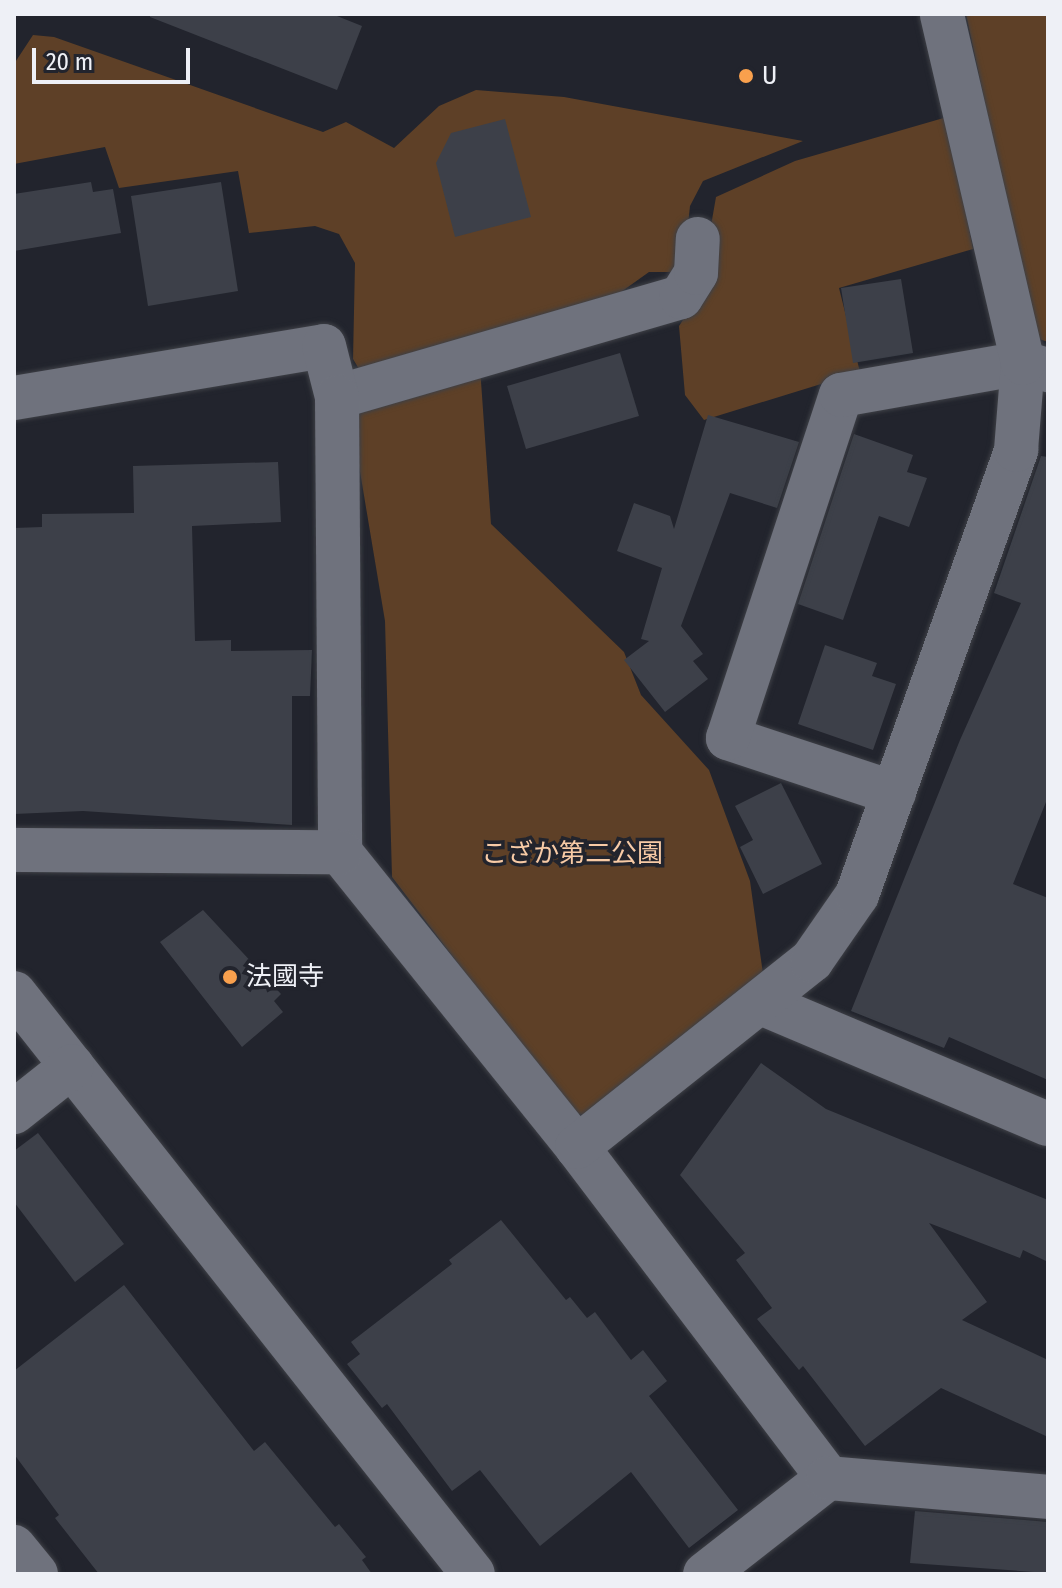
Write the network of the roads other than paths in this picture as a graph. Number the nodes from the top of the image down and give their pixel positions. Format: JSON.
{"nodes":[{"id":1,"x":942,"y":14,"type":"edge"},
{"id":2,"x":698,"y":239,"type":"dead end"},
{"id":3,"x":1035,"y":366,"type":"edge"},
{"id":4,"x":337,"y":397,"type":"junction"},
{"id":5,"x":14,"y":398,"type":"edge"},
{"id":6,"x":894,"y":793,"type":"junction"},
{"id":7,"x":14,"y":850,"type":"edge"},
{"id":8,"x":340,"y":852,"type":"junction"},
{"id":9,"x":14,"y":993,"type":"edge"},
{"id":10,"x":761,"y":1003,"type":"junction"},
{"id":11,"x":72,"y":1066,"type":"junction"},
{"id":12,"x":14,"y":1112,"type":"edge"},
{"id":13,"x":1048,"y":1124,"type":"edge"},
{"id":14,"x":577,"y":1147,"type":"junction"},
{"id":15,"x":828,"y":1478,"type":"junction"},
{"id":16,"x":1048,"y":1497,"type":"edge"},
{"id":17,"x":14,"y":1547,"type":"edge"},
{"id":18,"x":36,"y":1574,"type":"edge"},
{"id":19,"x":473,"y":1574,"type":"edge"},
{"id":20,"x":705,"y":1574,"type":"edge"}],
"edges":[{"from":1,"to":3,"type":"street"},
{"from":2,"to":4,"type":"street"},
{"from":3,"to":6,"type":"street"},
{"from":3,"to":6,"type":"street"},
{"from":4,"to":5,"type":"street"},
{"from":4,"to":8,"type":"street"},
{"from":6,"to":10,"type":"street"},
{"from":7,"to":8,"type":"street"},
{"from":8,"to":14,"type":"street"},
{"from":9,"to":11,"type":"street"},
{"from":10,"to":13,"type":"street"},
{"from":10,"to":14,"type":"street"},
{"from":11,"to":12,"type":"street"},
{"from":11,"to":19,"type":"street"},
{"from":14,"to":15,"type":"street"},
{"from":15,"to":16,"type":"street"},
{"from":15,"to":20,"type":"street"},
{"from":17,"to":18,"type":"street"}]}
